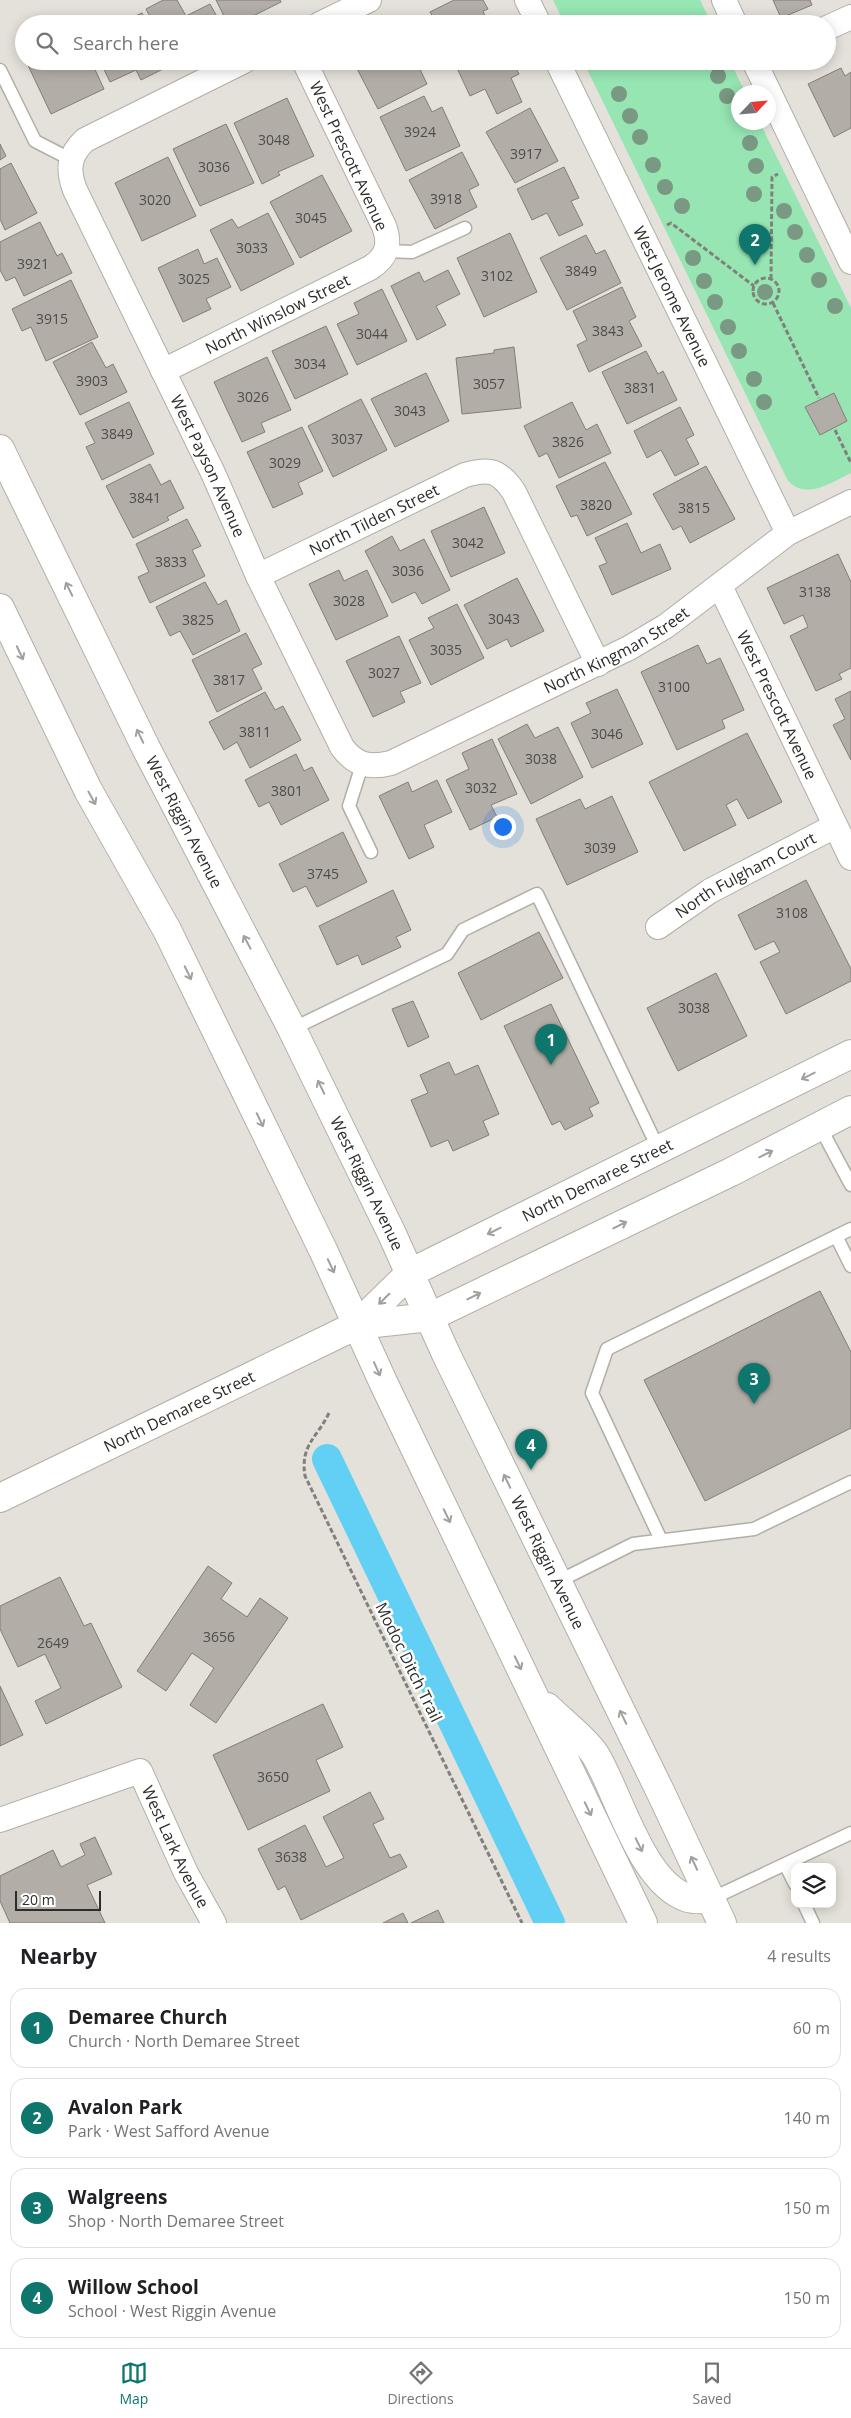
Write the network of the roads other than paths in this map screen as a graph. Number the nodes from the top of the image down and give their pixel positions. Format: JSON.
{"nodes":[{"id":1,"x":369,"y":0,"type":"edge"},
{"id":2,"x":527,"y":0,"type":"edge"},
{"id":3,"x":724,"y":0,"type":"edge"},
{"id":4,"x":338,"y":15,"type":"edge"},
{"id":5,"x":534,"y":15,"type":"edge"},
{"id":6,"x":731,"y":15,"type":"edge"},
{"id":7,"x":851,"y":17,"type":"edge"},
{"id":8,"x":836,"y":24,"type":"edge"},
{"id":9,"x":0,"y":70,"type":"edge"},
{"id":10,"x":226,"y":70,"type":"edge"},
{"id":11,"x":308,"y":70,"type":"edge"},
{"id":12,"x":561,"y":70,"type":"edge"},
{"id":13,"x":760,"y":70,"type":"edge"},
{"id":14,"x":70,"y":159,"type":"junction"},
{"id":15,"x":465,"y":228,"type":"dead end"},
{"id":16,"x":387,"y":251,"type":"junction"},
{"id":17,"x":851,"y":262,"type":"edge"},
{"id":18,"x":163,"y":371,"type":"junction"},
{"id":19,"x":0,"y":449,"type":"edge"},
{"id":20,"x":851,"y":502,"type":"edge"},
{"id":21,"x":788,"y":533,"type":"junction"},
{"id":22,"x":258,"y":576,"type":"junction"},
{"id":23,"x":720,"y":586,"type":"junction"},
{"id":24,"x":0,"y":608,"type":"edge"},
{"id":25,"x":598,"y":664,"type":"junction"},
{"id":26,"x":362,"y":765,"type":"junction"},
{"id":27,"x":835,"y":826,"type":"junction"},
{"id":28,"x":371,"y":852,"type":"dead end"},
{"id":29,"x":851,"y":858,"type":"edge"},
{"id":30,"x":658,"y":928,"type":"dead end"},
{"id":31,"x":292,"y":1029,"type":"junction"},
{"id":32,"x":851,"y":1054,"type":"edge"},
{"id":33,"x":851,"y":1110,"type":"edge"},
{"id":34,"x":820,"y":1127,"type":"junction"},
{"id":35,"x":659,"y":1150,"type":"junction"},
{"id":36,"x":851,"y":1186,"type":"edge"},
{"id":37,"x":851,"y":1229,"type":"edge"},
{"id":38,"x":836,"y":1236,"type":"junction"},
{"id":39,"x":851,"y":1266,"type":"edge"},
{"id":40,"x":410,"y":1273,"type":"junction"},
{"id":41,"x":430,"y":1317,"type":"junction"},
{"id":42,"x":357,"y":1325,"type":"junction"},
{"id":43,"x":851,"y":1482,"type":"edge"},
{"id":44,"x":0,"y":1498,"type":"edge"},
{"id":45,"x":661,"y":1540,"type":"junction"},
{"id":46,"x":556,"y":1582,"type":"junction"},
{"id":47,"x":532,"y":1692,"type":"junction"},
{"id":48,"x":0,"y":1820,"type":"edge"},
{"id":49,"x":851,"y":1834,"type":"edge"},
{"id":50,"x":786,"y":1866,"type":"junction"},
{"id":51,"x":791,"y":1876,"type":"edge"},
{"id":52,"x":806,"y":1908,"type":"edge"},
{"id":53,"x":716,"y":1911,"type":"edge"},
{"id":54,"x":214,"y":1923,"type":"edge"},
{"id":55,"x":643,"y":1923,"type":"edge"},
{"id":56,"x":813,"y":1923,"type":"edge"}],
"edges":[{"from":1,"to":4,"type":"street"},
{"from":2,"to":5,"type":"street"},
{"from":3,"to":6,"type":"street"},
{"from":7,"to":8,"type":"street"},
{"from":9,"to":14,"type":"lane"},
{"from":10,"to":14,"type":"street"},
{"from":11,"to":16,"type":"street","name":"West Prescott Avenue"},
{"from":12,"to":21,"type":"street","name":"West Jerome Avenue"},
{"from":13,"to":17,"type":"street"},
{"from":14,"to":18,"type":"street","name":"West Payson Avenue"},
{"from":15,"to":16,"type":"lane"},
{"from":16,"to":18,"type":"street","name":"North Winslow Street"},
{"from":18,"to":22,"type":"street","name":"West Payson Avenue"},
{"from":31,"to":19,"type":"main road","name":"West Riggin Avenue","one_way":true},
{"from":20,"to":21,"type":"street","name":"North Kingman Street"},
{"from":21,"to":23,"type":"street","name":"North Kingman Street"},
{"from":22,"to":25,"type":"street","name":"North Tilden Street"},
{"from":22,"to":26,"type":"street","name":"West Payson Avenue"},
{"from":23,"to":25,"type":"street","name":"North Kingman Street"},
{"from":23,"to":27,"type":"street","name":"West Prescott Avenue"},
{"from":24,"to":42,"type":"main road","one_way":true},
{"from":25,"to":26,"type":"street","name":"North Kingman Street"},
{"from":26,"to":28,"type":"lane"},
{"from":27,"to":29,"type":"street","name":"West Prescott Avenue"},
{"from":27,"to":30,"type":"street","name":"North Fulgham Court"},
{"from":31,"to":35,"type":"lane"},
{"from":40,"to":31,"type":"main road","name":"West Riggin Avenue","one_way":true},
{"from":32,"to":35,"type":"main road","name":"North Demaree Street","one_way":true},
{"from":33,"to":34,"type":"main road","name":"North Demaree Street"},
{"from":34,"to":36,"type":"lane"},
{"from":41,"to":34,"type":"main road","name":"North Demaree Street","one_way":true},
{"from":35,"to":40,"type":"main road","name":"North Demaree Street","one_way":true},
{"from":37,"to":38,"type":"lane"},
{"from":38,"to":39,"type":"lane"},
{"from":38,"to":45,"type":"lane"},
{"from":40,"to":41,"type":"main road","name":"West Riggin Avenue"},
{"from":40,"to":42,"type":"main road","name":"North Demaree Street","one_way":true},
{"from":41,"to":42,"type":"main road","name":"North Demaree Street"},
{"from":46,"to":41,"type":"main road","name":"West Riggin Avenue","one_way":true},
{"from":42,"to":44,"type":"main road","name":"North Demaree Street"},
{"from":42,"to":47,"type":"main road","one_way":true},
{"from":43,"to":45,"type":"lane"},
{"from":45,"to":46,"type":"lane"},
{"from":53,"to":46,"type":"main road","name":"West Riggin Avenue","one_way":true},
{"from":47,"to":53,"type":"main road","one_way":true},
{"from":47,"to":55,"type":"main road","one_way":true},
{"from":48,"to":54,"type":"street","name":"West Lark Avenue"},
{"from":49,"to":50,"type":"lane"},
{"from":50,"to":51,"type":"lane"},
{"from":50,"to":53,"type":"lane"},
{"from":52,"to":56,"type":"lane"}]}
